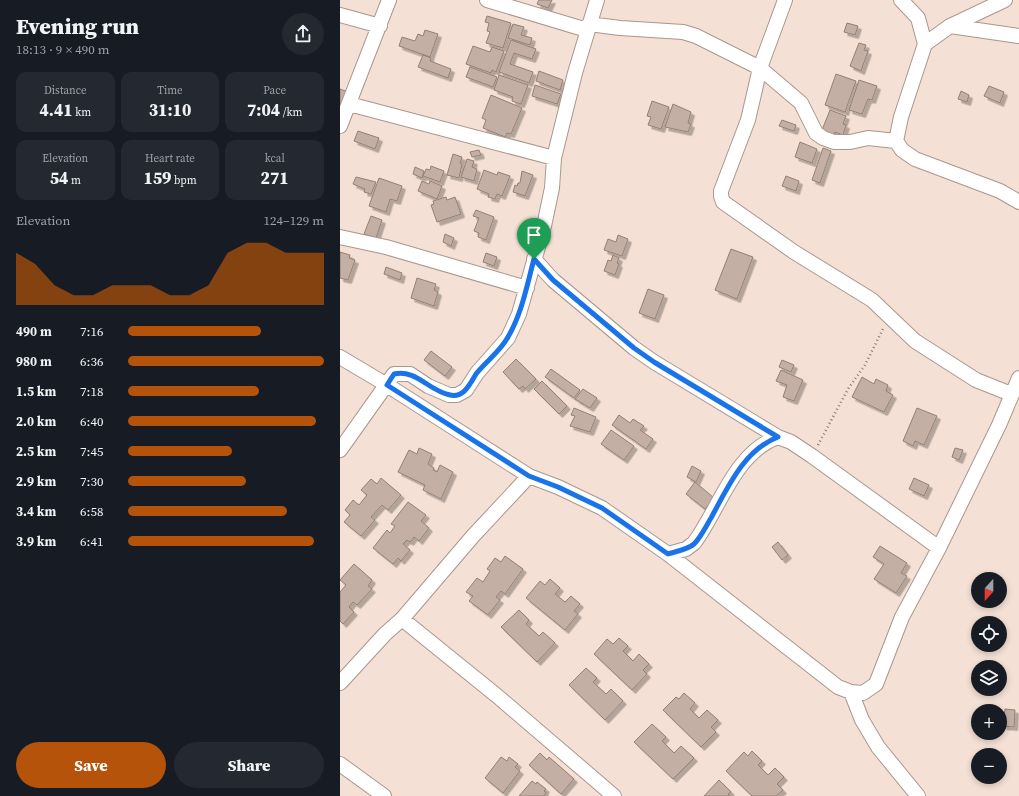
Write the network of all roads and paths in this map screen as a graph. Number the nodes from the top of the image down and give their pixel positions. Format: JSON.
{"nodes":[{"id":1,"x":389,"y":0,"type":"edge"},
{"id":2,"x":487,"y":0,"type":"edge"},
{"id":3,"x":597,"y":0,"type":"edge"},
{"id":4,"x":785,"y":0,"type":"edge"},
{"id":5,"x":901,"y":0,"type":"edge"},
{"id":6,"x":1005,"y":0,"type":"edge"},
{"id":7,"x":340,"y":15,"type":"edge"},
{"id":8,"x":380,"y":26,"type":"junction"},
{"id":9,"x":950,"y":26,"type":"junction"},
{"id":10,"x":588,"y":27,"type":"junction"},
{"id":11,"x":1019,"y":36,"type":"edge"},
{"id":12,"x":925,"y":44,"type":"junction"},
{"id":13,"x":760,"y":68,"type":"junction"},
{"id":14,"x":349,"y":104,"type":"junction"},
{"id":15,"x":340,"y":126,"type":"edge"},
{"id":16,"x":896,"y":141,"type":"junction"},
{"id":17,"x":554,"y":158,"type":"junction"},
{"id":18,"x":1019,"y":202,"type":"edge"},
{"id":19,"x":340,"y":238,"type":"edge"},
{"id":20,"x":534,"y":259,"type":"junction"},
{"id":21,"x":527,"y":288,"type":"junction"},
{"id":22,"x":890,"y":316,"type":"junction"},
{"id":23,"x":340,"y":358,"type":"edge"},
{"id":24,"x":1019,"y":378,"type":"edge"},
{"id":25,"x":387,"y":385,"type":"junction"},
{"id":26,"x":1011,"y":394,"type":"junction"},
{"id":27,"x":778,"y":437,"type":"junction"},
{"id":28,"x":340,"y":450,"type":"edge"},
{"id":29,"x":812,"y":456,"type":"junction"},
{"id":30,"x":529,"y":476,"type":"junction"},
{"id":31,"x":939,"y":548,"type":"junction"},
{"id":32,"x":668,"y":554,"type":"junction"},
{"id":33,"x":402,"y":619,"type":"junction"},
{"id":34,"x":340,"y":684,"type":"edge"},
{"id":35,"x":851,"y":692,"type":"junction"},
{"id":36,"x":340,"y":764,"type":"edge"},
{"id":37,"x":913,"y":794,"type":"edge"},
{"id":38,"x":384,"y":796,"type":"edge"},
{"id":39,"x":614,"y":796,"type":"edge"}],
"edges":[{"from":1,"to":8,"type":"street"},
{"from":2,"to":10,"type":"street"},
{"from":3,"to":10,"type":"street"},
{"from":4,"to":13,"type":"street"},
{"from":5,"to":12,"type":"street"},
{"from":6,"to":9,"type":"street"},
{"from":7,"to":8,"type":"street"},
{"from":8,"to":14,"type":"street"},
{"from":9,"to":11,"type":"street"},
{"from":9,"to":12,"type":"street"},
{"from":10,"to":13,"type":"street"},
{"from":10,"to":17,"type":"street"},
{"from":12,"to":16,"type":"street"},
{"from":13,"to":16,"type":"street"},
{"from":13,"to":22,"type":"street"},
{"from":14,"to":15,"type":"street"},
{"from":14,"to":17,"type":"street"},
{"from":16,"to":18,"type":"street"},
{"from":17,"to":20,"type":"street"},
{"from":19,"to":21,"type":"street"},
{"from":20,"to":21,"type":"street"},
{"from":20,"to":27,"type":"street"},
{"from":21,"to":25,"type":"street"},
{"from":22,"to":26,"type":"street"},
{"from":22,"to":29,"type":"path"},
{"from":23,"to":25,"type":"street"},
{"from":24,"to":26,"type":"street"},
{"from":25,"to":28,"type":"street"},
{"from":25,"to":30,"type":"street"},
{"from":26,"to":31,"type":"street"},
{"from":27,"to":29,"type":"street"},
{"from":27,"to":32,"type":"street"},
{"from":29,"to":31,"type":"street"},
{"from":30,"to":32,"type":"street"},
{"from":30,"to":33,"type":"street"},
{"from":31,"to":35,"type":"street"},
{"from":32,"to":35,"type":"street"},
{"from":33,"to":34,"type":"street"},
{"from":33,"to":39,"type":"street"},
{"from":35,"to":37,"type":"street"},
{"from":36,"to":38,"type":"street"}]}
